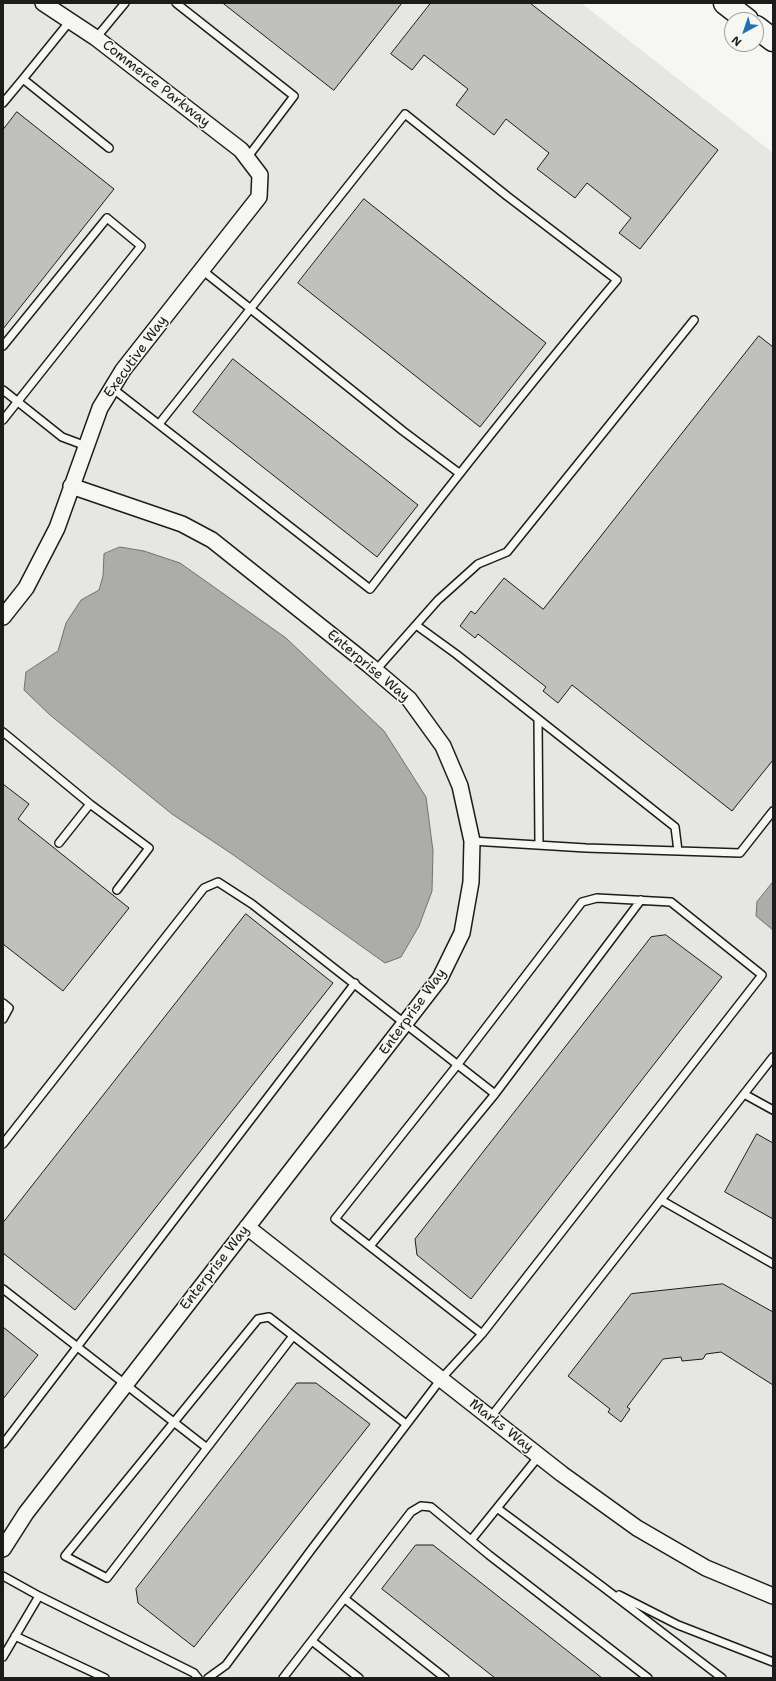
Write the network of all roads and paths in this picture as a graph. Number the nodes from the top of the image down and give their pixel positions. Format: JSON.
{"nodes":[{"id":1,"x":43,"y":3,"type":"edge"},
{"id":2,"x":125,"y":3,"type":"edge"},
{"id":3,"x":176,"y":3,"type":"edge"},
{"id":4,"x":725,"y":3,"type":"edge"},
{"id":5,"x":737,"y":12,"type":"edge"},
{"id":6,"x":70,"y":21,"type":"junction"},
{"id":7,"x":764,"y":33,"type":"edge"},
{"id":8,"x":96,"y":38,"type":"junction"},
{"id":9,"x":773,"y":40,"type":"edge"},
{"id":10,"x":23,"y":79,"type":"junction"},
{"id":11,"x":3,"y":103,"type":"edge"},
{"id":12,"x":109,"y":148,"type":"dead end"},
{"id":13,"x":247,"y":158,"type":"junction"},
{"id":14,"x":260,"y":175,"type":"joint"},
{"id":15,"x":202,"y":270,"type":"junction"},
{"id":16,"x":250,"y":308,"type":"junction"},
{"id":17,"x":694,"y":320,"type":"dead end"},
{"id":18,"x":3,"y":346,"type":"edge"},
{"id":19,"x":112,"y":388,"type":"junction"},
{"id":20,"x":3,"y":390,"type":"edge"},
{"id":21,"x":17,"y":402,"type":"junction"},
{"id":22,"x":3,"y":420,"type":"edge"},
{"id":23,"x":159,"y":424,"type":"junction"},
{"id":24,"x":86,"y":446,"type":"junction"},
{"id":25,"x":459,"y":473,"type":"junction"},
{"id":26,"x":71,"y":486,"type":"junction"},
{"id":27,"x":3,"y":617,"type":"edge"},
{"id":28,"x":416,"y":625,"type":"junction"},
{"id":29,"x":376,"y":670,"type":"junction"},
{"id":30,"x":538,"y":719,"type":"junction"},
{"id":31,"x":3,"y":732,"type":"edge"},
{"id":32,"x":90,"y":804,"type":"junction"},
{"id":33,"x":773,"y":811,"type":"edge"},
{"id":34,"x":472,"y":841,"type":"junction"},
{"id":35,"x":59,"y":843,"type":"dead end"},
{"id":36,"x":539,"y":845,"type":"junction"},
{"id":37,"x":678,"y":851,"type":"junction"},
{"id":38,"x":117,"y":890,"type":"dead end"},
{"id":39,"x":641,"y":900,"type":"junction"},
{"id":40,"x":355,"y":983,"type":"junction"},
{"id":41,"x":3,"y":1003,"type":"edge"},
{"id":42,"x":3,"y":1019,"type":"edge"},
{"id":43,"x":406,"y":1024,"type":"junction"},
{"id":44,"x":773,"y":1057,"type":"edge"},
{"id":45,"x":458,"y":1064,"type":"junction"},
{"id":46,"x":495,"y":1094,"type":"junction"},
{"id":47,"x":744,"y":1094,"type":"junction"},
{"id":48,"x":773,"y":1110,"type":"edge"},
{"id":49,"x":3,"y":1144,"type":"edge"},
{"id":50,"x":661,"y":1200,"type":"junction"},
{"id":51,"x":247,"y":1227,"type":"junction"},
{"id":52,"x":370,"y":1246,"type":"junction"},
{"id":53,"x":773,"y":1264,"type":"edge"},
{"id":54,"x":3,"y":1289,"type":"edge"},
{"id":55,"x":482,"y":1334,"type":"junction"},
{"id":56,"x":293,"y":1336,"type":"junction"},
{"id":57,"x":77,"y":1347,"type":"junction"},
{"id":58,"x":441,"y":1379,"type":"junction"},
{"id":59,"x":125,"y":1384,"type":"junction"},
{"id":60,"x":490,"y":1418,"type":"junction"},
{"id":61,"x":174,"y":1422,"type":"junction"},
{"id":62,"x":406,"y":1424,"type":"junction"},
{"id":63,"x":3,"y":1444,"type":"edge"},
{"id":64,"x":207,"y":1448,"type":"junction"},
{"id":65,"x":539,"y":1456,"type":"junction"},
{"id":66,"x":497,"y":1508,"type":"junction"},
{"id":67,"x":472,"y":1539,"type":"junction"},
{"id":68,"x":3,"y":1549,"type":"edge"},
{"id":69,"x":3,"y":1576,"type":"edge"},
{"id":70,"x":603,"y":1587,"type":"junction"},
{"id":71,"x":39,"y":1596,"type":"junction"},
{"id":72,"x":773,"y":1596,"type":"edge"},
{"id":73,"x":345,"y":1599,"type":"junction"},
{"id":74,"x":15,"y":1636,"type":"junction"},
{"id":75,"x":312,"y":1641,"type":"junction"},
{"id":76,"x":3,"y":1657,"type":"edge"},
{"id":77,"x":773,"y":1662,"type":"edge"},
{"id":78,"x":105,"y":1678,"type":"edge"},
{"id":79,"x":198,"y":1678,"type":"edge"},
{"id":80,"x":208,"y":1678,"type":"edge"},
{"id":81,"x":283,"y":1678,"type":"edge"},
{"id":82,"x":359,"y":1678,"type":"edge"},
{"id":83,"x":446,"y":1678,"type":"edge"},
{"id":84,"x":648,"y":1678,"type":"edge"},
{"id":85,"x":722,"y":1678,"type":"edge"}],
"edges":[{"from":1,"to":6,"type":"street","name":"Commerce Parkway"},
{"from":2,"to":8,"type":"lane"},
{"from":3,"to":13,"type":"lane"},
{"from":4,"to":5,"type":"highway"},
{"from":6,"to":8,"type":"street","name":"Commerce Parkway"},
{"from":6,"to":10,"type":"lane"},
{"from":7,"to":9,"type":"highway"},
{"from":8,"to":13,"type":"street","name":"Commerce Parkway"},
{"from":10,"to":11,"type":"lane"},
{"from":10,"to":12,"type":"lane"},
{"from":13,"to":14,"type":"street","name":"Commerce Parkway"},
{"from":14,"to":15,"type":"street","name":"Executive Way"},
{"from":15,"to":16,"type":"lane"},
{"from":15,"to":19,"type":"street","name":"Executive Way"},
{"from":16,"to":23,"type":"lane"},
{"from":16,"to":25,"type":"lane"},
{"from":16,"to":25,"type":"lane"},
{"from":17,"to":28,"type":"lane"},
{"from":18,"to":21,"type":"lane"},
{"from":19,"to":23,"type":"lane"},
{"from":19,"to":24,"type":"street","name":"Executive Way"},
{"from":20,"to":21,"type":"lane"},
{"from":21,"to":22,"type":"lane"},
{"from":21,"to":24,"type":"lane"},
{"from":23,"to":25,"type":"lane"},
{"from":24,"to":26,"type":"street","name":"Executive Way"},
{"from":26,"to":27,"type":"street","name":"Executive Way"},
{"from":26,"to":29,"type":"street","name":"Enterprise Way"},
{"from":28,"to":29,"type":"lane"},
{"from":28,"to":30,"type":"lane"},
{"from":29,"to":34,"type":"street","name":"Enterprise Way"},
{"from":30,"to":36,"type":"lane"},
{"from":30,"to":37,"type":"lane"},
{"from":31,"to":32,"type":"lane"},
{"from":32,"to":35,"type":"lane"},
{"from":32,"to":38,"type":"lane"},
{"from":33,"to":37,"type":"lane"},
{"from":34,"to":36,"type":"lane"},
{"from":34,"to":43,"type":"street","name":"Enterprise Way"},
{"from":36,"to":37,"type":"lane"},
{"from":39,"to":45,"type":"lane"},
{"from":39,"to":46,"type":"lane"},
{"from":39,"to":55,"type":"lane"},
{"from":40,"to":43,"type":"lane"},
{"from":40,"to":49,"type":"lane"},
{"from":40,"to":57,"type":"lane"},
{"from":41,"to":42,"type":"lane"},
{"from":43,"to":45,"type":"lane"},
{"from":43,"to":51,"type":"street","name":"Enterprise Way"},
{"from":44,"to":47,"type":"lane"},
{"from":45,"to":46,"type":"lane"},
{"from":45,"to":52,"type":"lane"},
{"from":46,"to":52,"type":"lane"},
{"from":47,"to":48,"type":"lane"},
{"from":47,"to":50,"type":"lane"},
{"from":50,"to":53,"type":"lane"},
{"from":50,"to":60,"type":"lane"},
{"from":51,"to":58,"type":"street","name":"Marks Way"},
{"from":51,"to":59,"type":"street","name":"Enterprise Way"},
{"from":52,"to":55,"type":"lane"},
{"from":54,"to":57,"type":"lane"},
{"from":55,"to":58,"type":"lane"},
{"from":56,"to":61,"type":"lane"},
{"from":56,"to":62,"type":"lane"},
{"from":56,"to":64,"type":"lane"},
{"from":57,"to":59,"type":"lane"},
{"from":57,"to":63,"type":"lane"},
{"from":58,"to":60,"type":"street","name":"Marks Way"},
{"from":58,"to":62,"type":"lane"},
{"from":59,"to":61,"type":"lane"},
{"from":59,"to":68,"type":"street","name":"Enterprise Way"},
{"from":60,"to":65,"type":"street","name":"Marks Way"},
{"from":61,"to":64,"type":"lane"},
{"from":61,"to":64,"type":"lane"},
{"from":62,"to":80,"type":"lane"},
{"from":65,"to":66,"type":"lane"},
{"from":65,"to":72,"type":"street","name":"Marks Way"},
{"from":66,"to":67,"type":"lane"},
{"from":66,"to":70,"type":"lane"},
{"from":67,"to":73,"type":"lane"},
{"from":67,"to":84,"type":"lane"},
{"from":69,"to":71,"type":"lane"},
{"from":70,"to":77,"type":"lane"},
{"from":70,"to":85,"type":"lane"},
{"from":71,"to":74,"type":"lane"},
{"from":71,"to":79,"type":"lane"},
{"from":73,"to":75,"type":"lane"},
{"from":73,"to":83,"type":"lane"},
{"from":74,"to":76,"type":"lane"},
{"from":74,"to":78,"type":"lane"},
{"from":75,"to":81,"type":"lane"},
{"from":75,"to":82,"type":"lane"}]}
